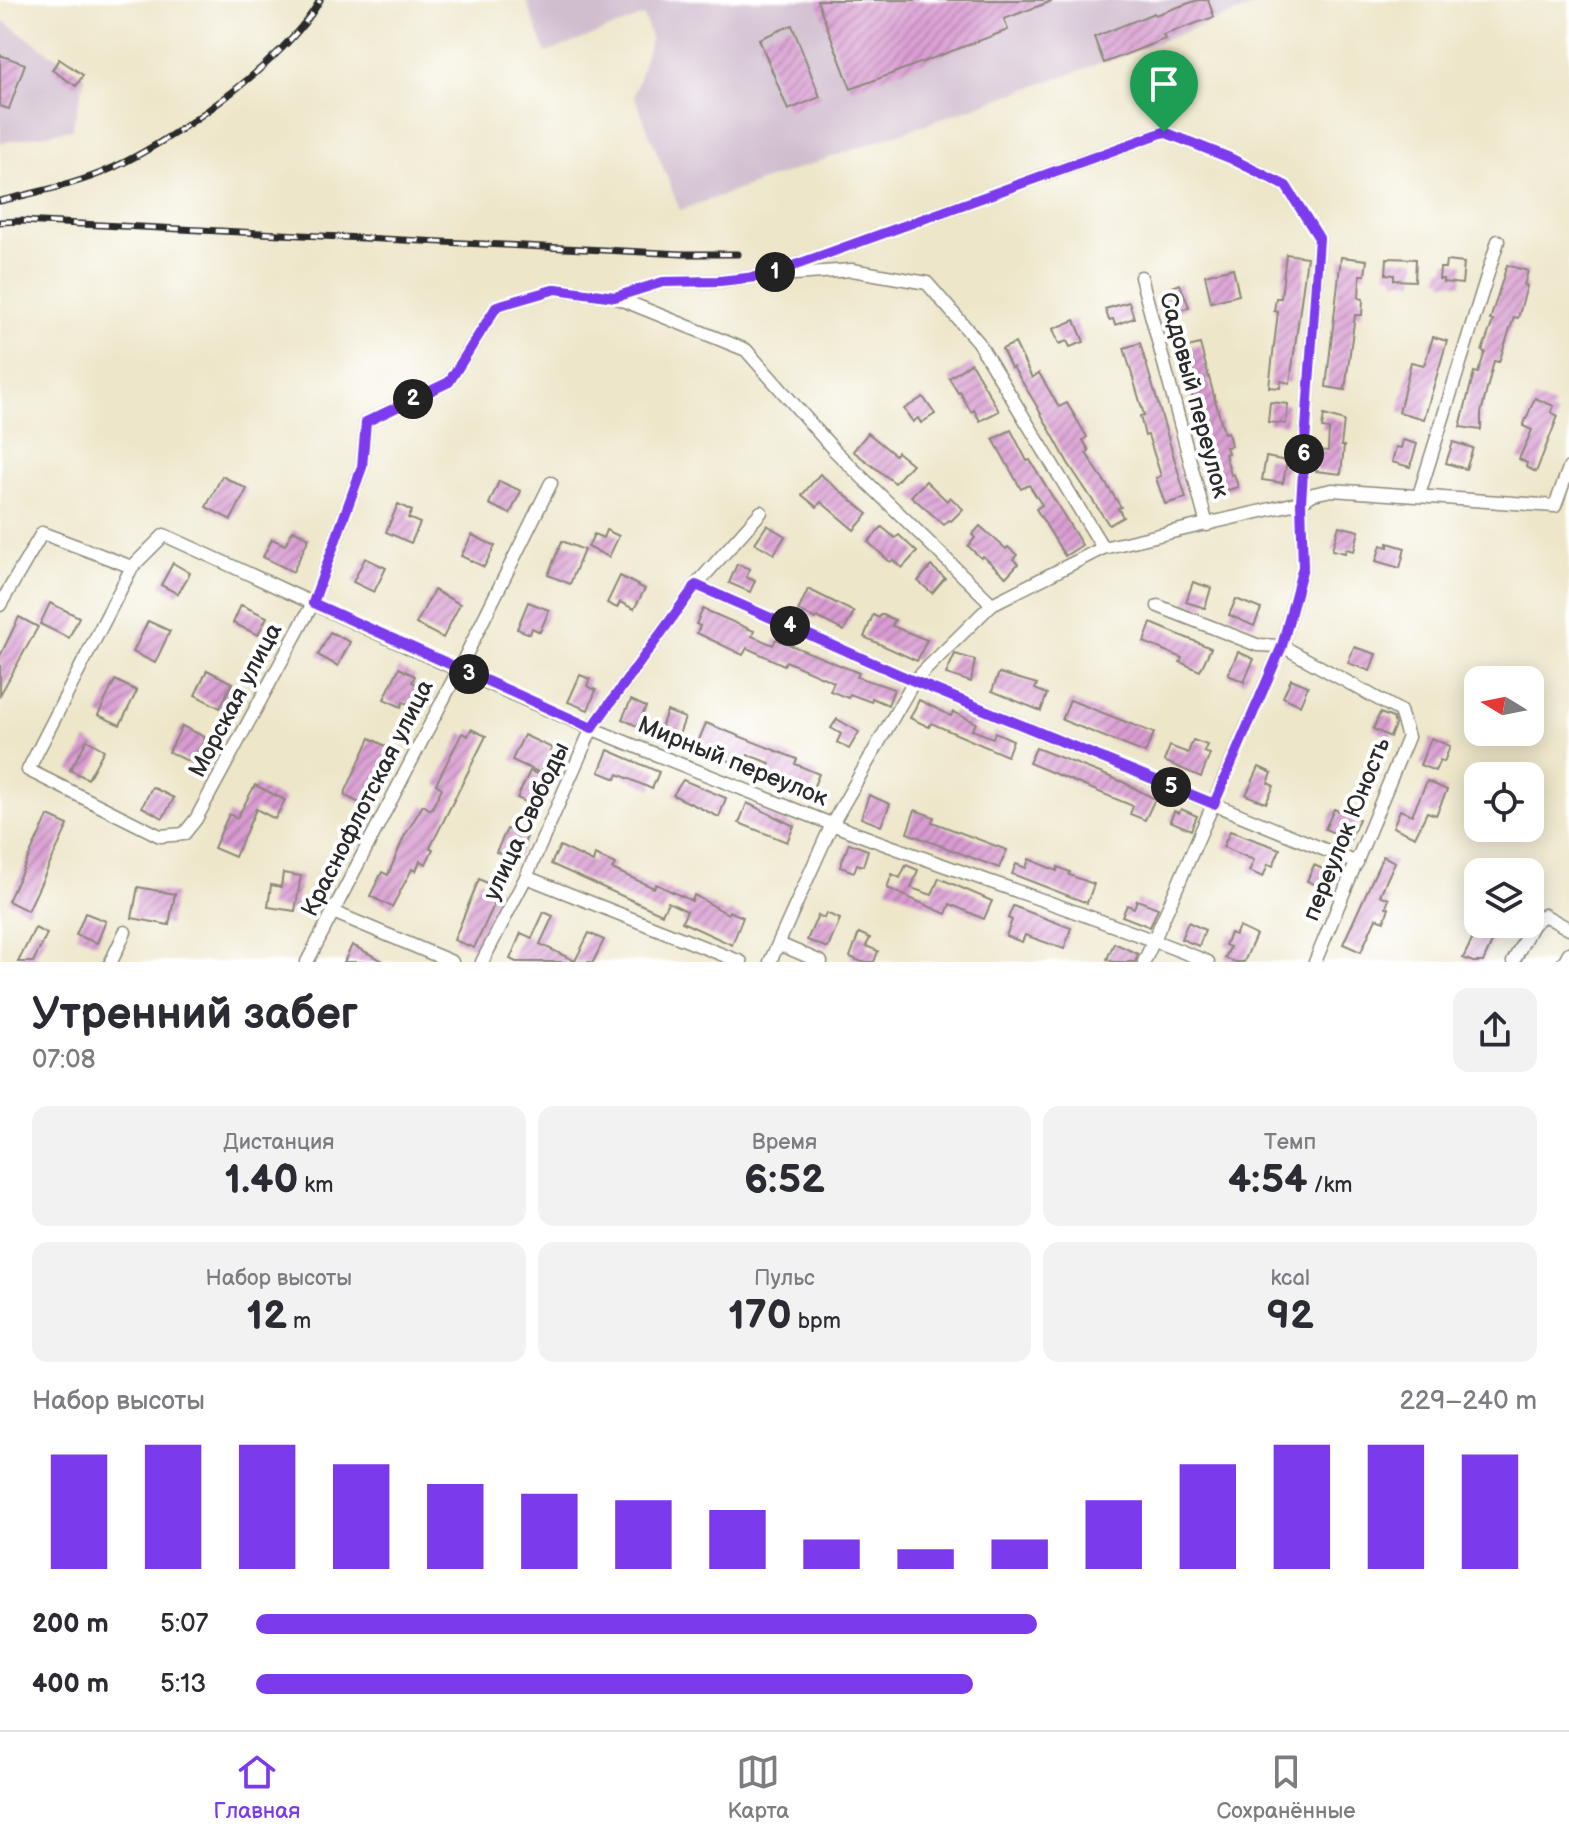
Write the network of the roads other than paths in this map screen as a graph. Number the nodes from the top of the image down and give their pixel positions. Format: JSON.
{"nodes":[{"id":1,"x":1498,"y":241,"type":"dead end"},
{"id":2,"x":765,"y":276,"type":"junction"},
{"id":3,"x":1141,"y":277,"type":"dead end"},
{"id":4,"x":615,"y":297,"type":"junction"},
{"id":5,"x":1569,"y":468,"type":"edge"},
{"id":6,"x":551,"y":483,"type":"dead end"},
{"id":7,"x":1419,"y":495,"type":"junction"},
{"id":8,"x":1301,"y":502,"type":"junction"},
{"id":9,"x":761,"y":512,"type":"dead end"},
{"id":10,"x":1207,"y":525,"type":"junction"},
{"id":11,"x":1103,"y":548,"type":"junction"},
{"id":12,"x":132,"y":567,"type":"junction"},
{"id":13,"x":696,"y":585,"type":"junction"},
{"id":14,"x":313,"y":603,"type":"junction"},
{"id":15,"x":992,"y":604,"type":"junction"},
{"id":16,"x":0,"y":605,"type":"edge"},
{"id":17,"x":1158,"y":606,"type":"dead end"},
{"id":18,"x":1282,"y":646,"type":"junction"},
{"id":19,"x":459,"y":669,"type":"junction"},
{"id":20,"x":914,"y":681,"type":"junction"},
{"id":21,"x":592,"y":728,"type":"junction"},
{"id":22,"x":1214,"y":804,"type":"junction"},
{"id":23,"x":832,"y":824,"type":"junction"},
{"id":24,"x":1357,"y":863,"type":"junction"},
{"id":25,"x":526,"y":877,"type":"junction"},
{"id":26,"x":333,"y":912,"type":"junction"},
{"id":27,"x":1569,"y":929,"type":"edge"},
{"id":28,"x":125,"y":932,"type":"dead end"},
{"id":29,"x":1154,"y":940,"type":"junction"},
{"id":30,"x":779,"y":944,"type":"junction"},
{"id":31,"x":1569,"y":953,"type":"edge"},
{"id":32,"x":111,"y":962,"type":"edge"},
{"id":33,"x":307,"y":962,"type":"edge"},
{"id":34,"x":452,"y":962,"type":"edge"},
{"id":35,"x":482,"y":962,"type":"edge"},
{"id":36,"x":741,"y":962,"type":"edge"},
{"id":37,"x":770,"y":962,"type":"edge"},
{"id":38,"x":821,"y":962,"type":"edge"},
{"id":39,"x":1144,"y":962,"type":"edge"},
{"id":40,"x":1208,"y":962,"type":"edge"},
{"id":41,"x":1315,"y":962,"type":"edge"},
{"id":42,"x":1513,"y":962,"type":"edge"},
{"id":43,"x":1564,"y":962,"type":"edge"}],
"edges":[{"from":1,"to":7,"type":"street"},
{"from":2,"to":4,"type":"street"},
{"from":2,"to":8,"type":"street"},
{"from":2,"to":11,"type":"street"},
{"from":3,"to":10,"type":"street","name":"Садовый переулок"},
{"from":4,"to":14,"type":"street","name":"Морская улица"},
{"from":4,"to":15,"type":"street"},
{"from":5,"to":7,"type":"street"},
{"from":6,"to":19,"type":"street","name":"Краснофлотская улица"},
{"from":7,"to":8,"type":"street"},
{"from":8,"to":10,"type":"street"},
{"from":8,"to":18,"type":"street"},
{"from":9,"to":13,"type":"street","name":"улица Свободы"},
{"from":10,"to":11,"type":"street"},
{"from":11,"to":15,"type":"street"},
{"from":12,"to":14,"type":"street","name":"Мирный переулок"},
{"from":12,"to":14,"type":"street","name":"Морская улица"},
{"from":12,"to":16,"type":"street"},
{"from":13,"to":20,"type":"street"},
{"from":13,"to":21,"type":"street","name":"улица Свободы"},
{"from":14,"to":19,"type":"street","name":"Мирный переулок"},
{"from":15,"to":20,"type":"street"},
{"from":17,"to":18,"type":"street"},
{"from":18,"to":22,"type":"street"},
{"from":18,"to":24,"type":"street","name":"переулок Юность"},
{"from":19,"to":21,"type":"street","name":"Мирный переулок"},
{"from":19,"to":26,"type":"street","name":"Краснофлотская улица"},
{"from":20,"to":22,"type":"street"},
{"from":20,"to":23,"type":"street"},
{"from":21,"to":23,"type":"street","name":"Мирный переулок"},
{"from":21,"to":25,"type":"street","name":"улица Свободы"},
{"from":22,"to":24,"type":"street"},
{"from":22,"to":29,"type":"street"},
{"from":23,"to":29,"type":"street","name":"Мирный переулок"},
{"from":23,"to":30,"type":"street"},
{"from":24,"to":41,"type":"street","name":"переулок Юность"},
{"from":25,"to":35,"type":"street","name":"улица Свободы"},
{"from":25,"to":36,"type":"street"},
{"from":26,"to":33,"type":"street","name":"Краснофлотская улица"},
{"from":26,"to":34,"type":"street"},
{"from":27,"to":42,"type":"street"},
{"from":28,"to":32,"type":"street"},
{"from":29,"to":39,"type":"street"},
{"from":29,"to":40,"type":"street","name":"Мирный переулок"},
{"from":30,"to":37,"type":"street"},
{"from":30,"to":38,"type":"street"},
{"from":31,"to":43,"type":"street"}]}
